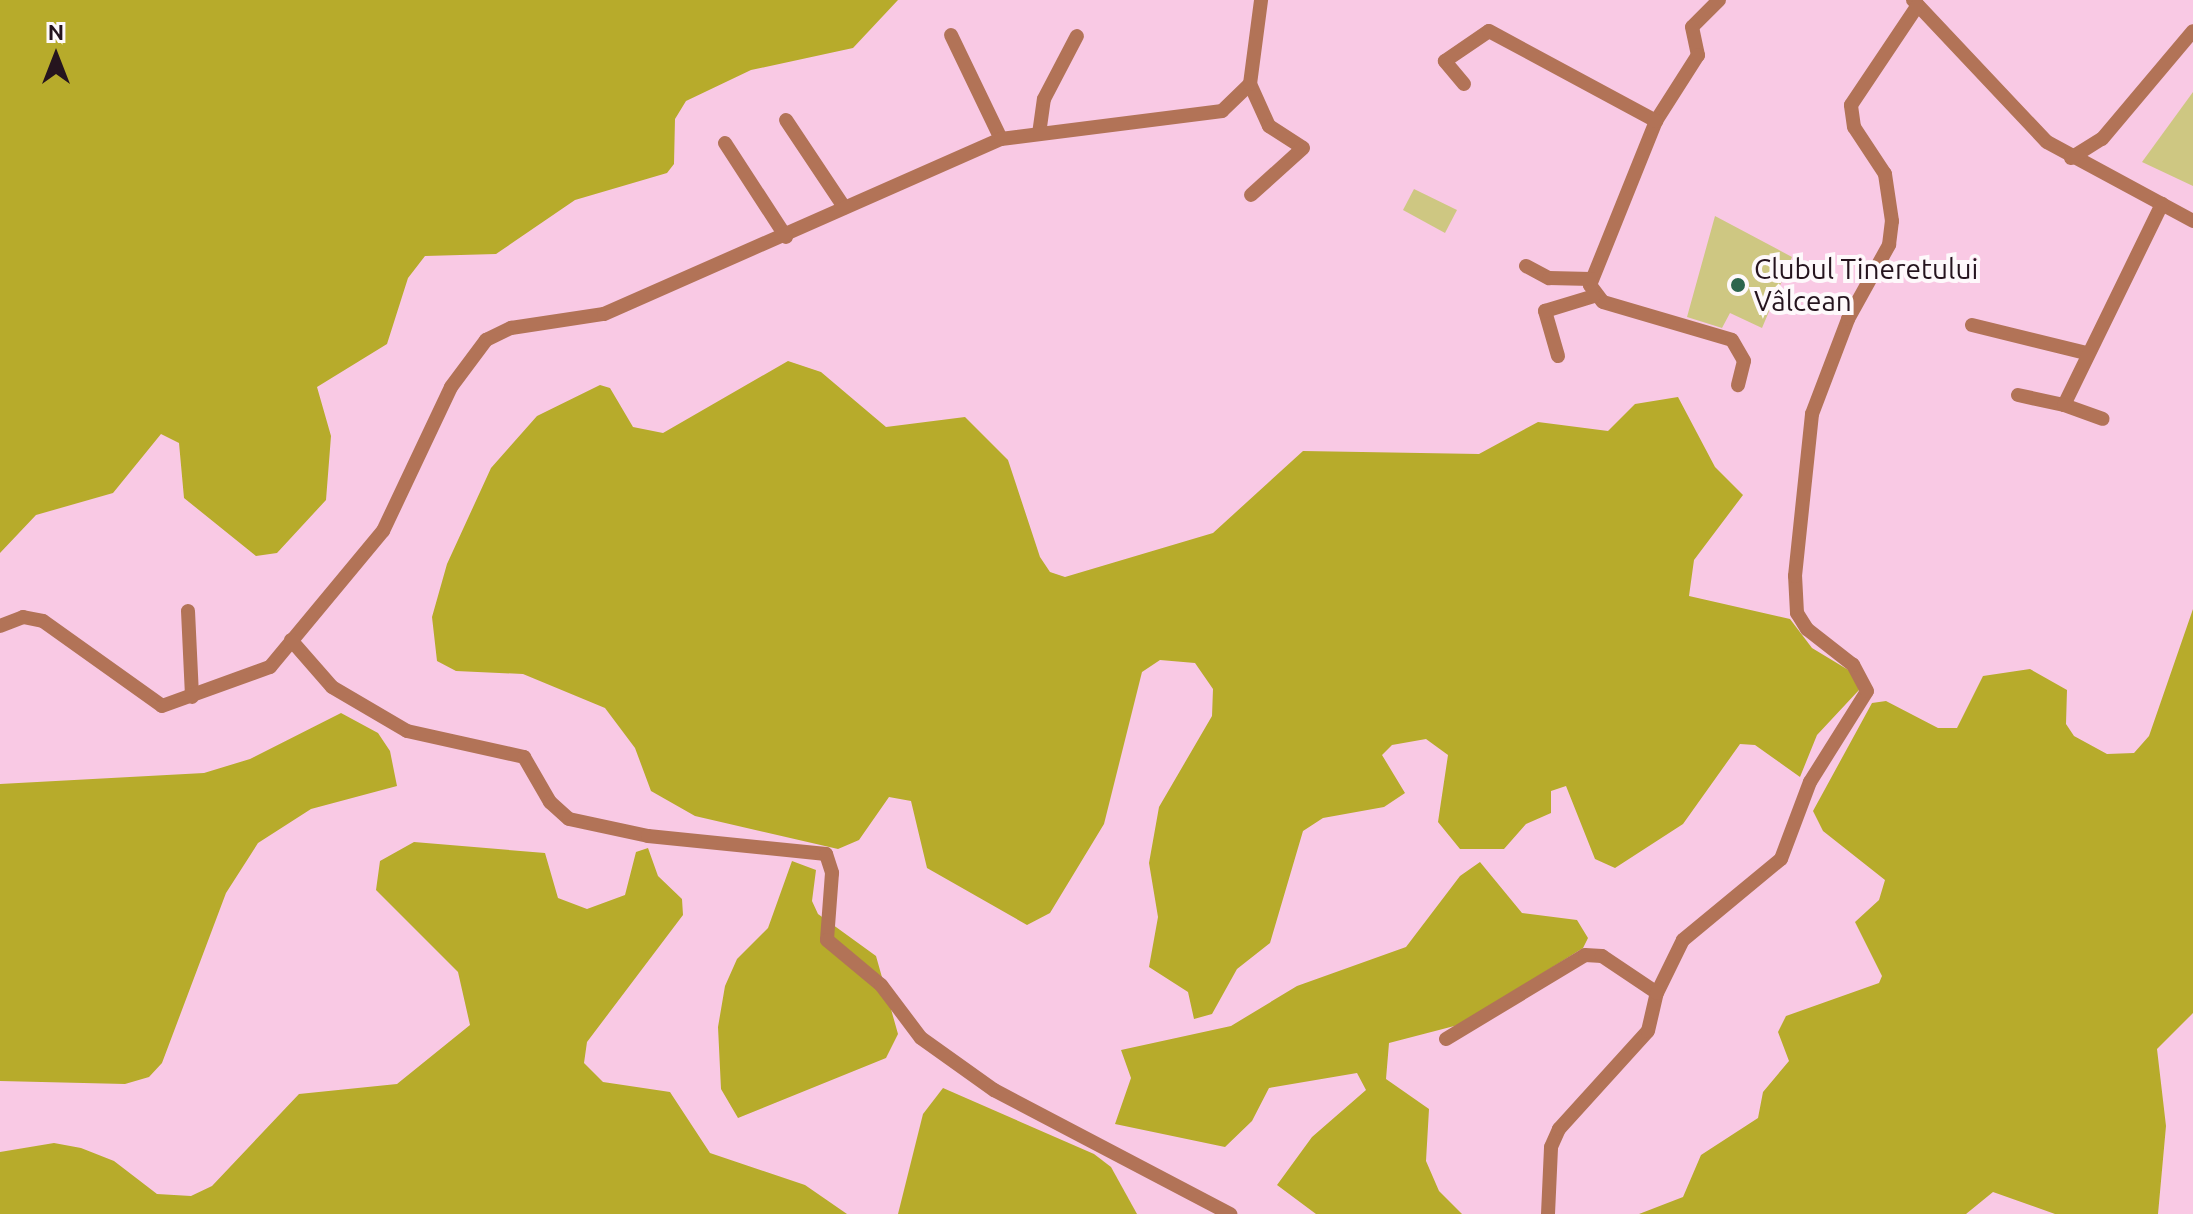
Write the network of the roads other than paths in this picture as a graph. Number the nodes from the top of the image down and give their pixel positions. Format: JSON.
{"nodes":[{"id":1,"x":1261,"y":0,"type":"edge"},
{"id":2,"x":1719,"y":0,"type":"edge"},
{"id":3,"x":1915,"y":2,"type":"edge"},
{"id":4,"x":2193,"y":31,"type":"edge"},
{"id":5,"x":951,"y":35,"type":"dead end"},
{"id":6,"x":1077,"y":36,"type":"dead end"},
{"id":7,"x":1250,"y":84,"type":"junction"},
{"id":8,"x":1464,"y":84,"type":"dead end"},
{"id":9,"x":786,"y":120,"type":"dead end"},
{"id":10,"x":1656,"y":121,"type":"junction"},
{"id":11,"x":1039,"y":134,"type":"junction"},
{"id":12,"x":1001,"y":139,"type":"junction"},
{"id":13,"x":725,"y":143,"type":"dead end"},
{"id":14,"x":2071,"y":158,"type":"junction"},
{"id":15,"x":1251,"y":195,"type":"dead end"},
{"id":16,"x":2162,"y":204,"type":"junction"},
{"id":17,"x":844,"y":207,"type":"junction"},
{"id":18,"x":2193,"y":221,"type":"edge"},
{"id":19,"x":786,"y":237,"type":"junction"},
{"id":20,"x":1526,"y":266,"type":"dead end"},
{"id":21,"x":1591,"y":279,"type":"junction"},
{"id":22,"x":1594,"y":296,"type":"junction"},
{"id":23,"x":1972,"y":325,"type":"dead end"},
{"id":24,"x":2086,"y":353,"type":"junction"},
{"id":25,"x":1558,"y":356,"type":"dead end"},
{"id":26,"x":1738,"y":385,"type":"dead end"},
{"id":27,"x":2018,"y":395,"type":"dead end"},
{"id":28,"x":2064,"y":405,"type":"junction"},
{"id":29,"x":2103,"y":419,"type":"dead end"},
{"id":30,"x":188,"y":611,"type":"dead end"},
{"id":31,"x":0,"y":626,"type":"edge"},
{"id":32,"x":291,"y":640,"type":"junction"},
{"id":33,"x":192,"y":697,"type":"junction"},
{"id":34,"x":1657,"y":993,"type":"junction"},
{"id":35,"x":1446,"y":1039,"type":"dead end"},
{"id":36,"x":1230,"y":1214,"type":"edge"},
{"id":37,"x":1548,"y":1214,"type":"edge"}],
"edges":[{"from":1,"to":7,"type":"street"},
{"from":2,"to":10,"type":"street"},
{"from":3,"to":14,"type":"street"},
{"from":3,"to":34,"type":"street"},
{"from":4,"to":14,"type":"street"},
{"from":5,"to":12,"type":"street"},
{"from":6,"to":11,"type":"street"},
{"from":7,"to":11,"type":"street"},
{"from":7,"to":15,"type":"street"},
{"from":8,"to":10,"type":"street"},
{"from":9,"to":17,"type":"street"},
{"from":10,"to":21,"type":"street"},
{"from":11,"to":12,"type":"street"},
{"from":12,"to":17,"type":"street"},
{"from":13,"to":19,"type":"street"},
{"from":14,"to":16,"type":"street"},
{"from":16,"to":18,"type":"street"},
{"from":16,"to":24,"type":"street"},
{"from":17,"to":19,"type":"street"},
{"from":19,"to":32,"type":"street"},
{"from":20,"to":21,"type":"street"},
{"from":21,"to":22,"type":"street"},
{"from":22,"to":25,"type":"street"},
{"from":22,"to":26,"type":"street"},
{"from":23,"to":24,"type":"street"},
{"from":24,"to":28,"type":"street"},
{"from":27,"to":28,"type":"street"},
{"from":28,"to":29,"type":"street"},
{"from":30,"to":33,"type":"street"},
{"from":31,"to":33,"type":"street"},
{"from":32,"to":33,"type":"street"},
{"from":32,"to":36,"type":"street"},
{"from":34,"to":35,"type":"street"},
{"from":34,"to":37,"type":"street"}]}
